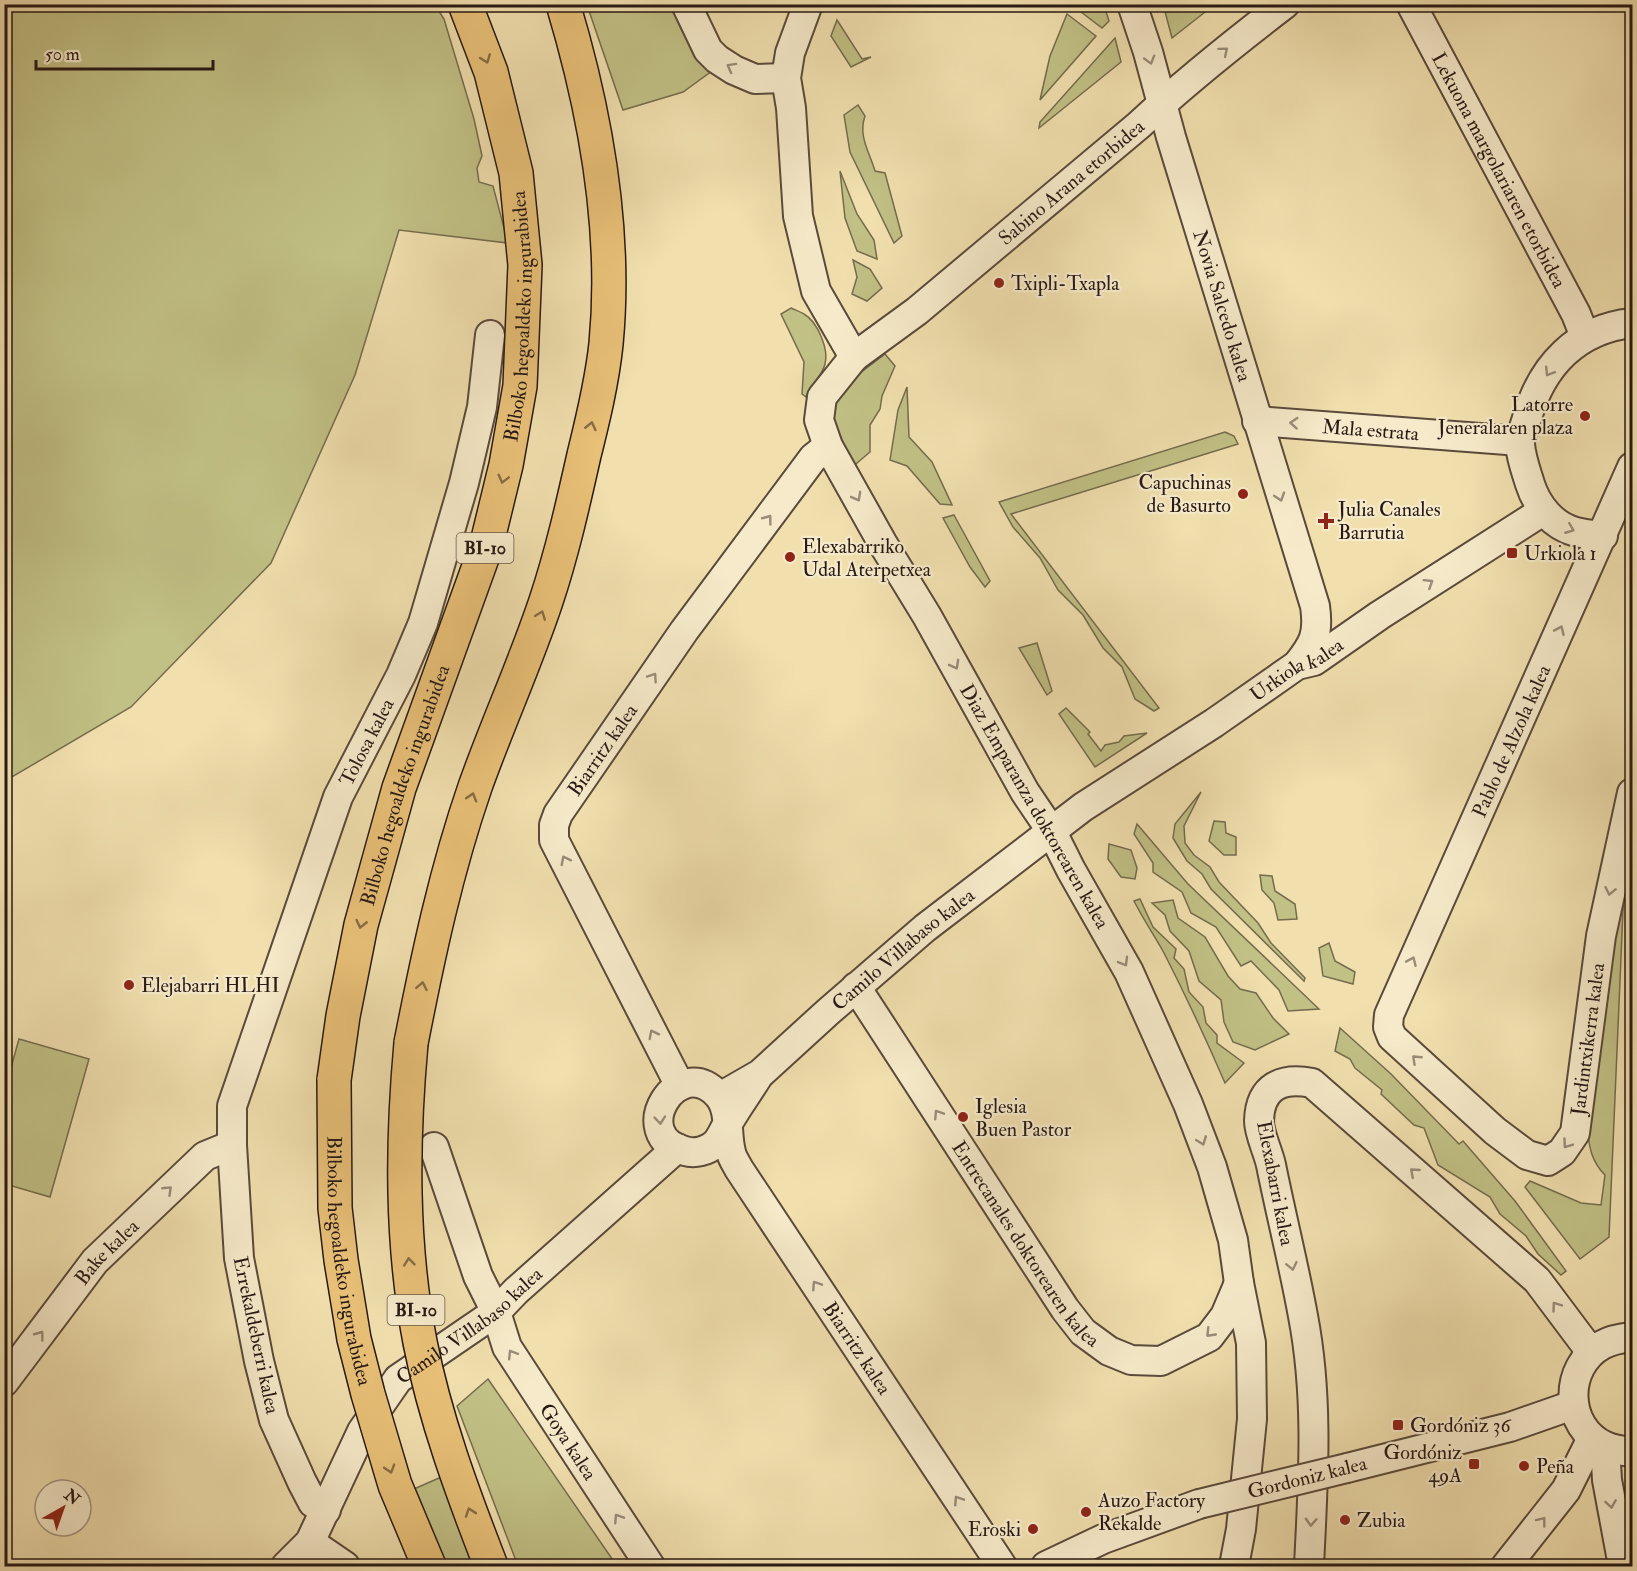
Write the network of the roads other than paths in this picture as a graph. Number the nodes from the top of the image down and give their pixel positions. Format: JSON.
{"nodes":[{"id":1,"x":465,"y":4,"type":"edge"},
{"id":2,"x":563,"y":4,"type":"edge"},
{"id":3,"x":686,"y":4,"type":"edge"},
{"id":4,"x":808,"y":4,"type":"edge"},
{"id":5,"x":1132,"y":4,"type":"edge"},
{"id":6,"x":1285,"y":4,"type":"edge"},
{"id":7,"x":1411,"y":4,"type":"edge"},
{"id":8,"x":788,"y":66,"type":"junction"},
{"id":9,"x":1163,"y":102,"type":"junction"},
{"id":10,"x":1632,"y":323,"type":"edge"},
{"id":11,"x":490,"y":335,"type":"dead end"},
{"id":12,"x":1585,"y":337,"type":"junction"},
{"id":13,"x":854,"y":357,"type":"junction"},
{"id":14,"x":1257,"y":421,"type":"junction"},
{"id":15,"x":1520,"y":441,"type":"junction"},
{"id":16,"x":828,"y":446,"type":"junction"},
{"id":17,"x":1632,"y":467,"type":"edge"},
{"id":18,"x":1543,"y":510,"type":"junction"},
{"id":19,"x":1603,"y":536,"type":"junction"},
{"id":20,"x":1314,"y":606,"type":"junction"},
{"id":21,"x":1364,"y":626,"type":"junction"},
{"id":22,"x":1297,"y":665,"type":"junction"},
{"id":23,"x":1632,"y":793,"type":"edge"},
{"id":24,"x":1052,"y":832,"type":"junction"},
{"id":25,"x":856,"y":987,"type":"junction"},
{"id":26,"x":1389,"y":1015,"type":"joint"},
{"id":27,"x":760,"y":1074,"type":"junction"},
{"id":28,"x":680,"y":1086,"type":"junction"},
{"id":29,"x":720,"y":1097,"type":"junction"},
{"id":30,"x":726,"y":1125,"type":"junction"},
{"id":31,"x":232,"y":1144,"type":"junction"},
{"id":32,"x":434,"y":1147,"type":"dead end"},
{"id":33,"x":677,"y":1148,"type":"junction"},
{"id":34,"x":1239,"y":1283,"type":"junction"},
{"id":35,"x":496,"y":1312,"type":"junction"},
{"id":36,"x":1632,"y":1315,"type":"edge"},
{"id":37,"x":1613,"y":1343,"type":"edge"},
{"id":38,"x":4,"y":1382,"type":"edge"},
{"id":39,"x":1573,"y":1405,"type":"junction"},
{"id":40,"x":1598,"y":1442,"type":"junction"},
{"id":41,"x":1632,"y":1452,"type":"edge"},
{"id":42,"x":326,"y":1510,"type":"junction"},
{"id":43,"x":310,"y":1542,"type":"junction"},
{"id":44,"x":286,"y":1566,"type":"edge"},
{"id":45,"x":345,"y":1566,"type":"edge"},
{"id":46,"x":429,"y":1566,"type":"edge"},
{"id":47,"x":491,"y":1566,"type":"edge"},
{"id":48,"x":650,"y":1566,"type":"edge"},
{"id":49,"x":1002,"y":1566,"type":"edge"},
{"id":50,"x":1046,"y":1566,"type":"edge"},
{"id":51,"x":1234,"y":1566,"type":"edge"},
{"id":52,"x":1309,"y":1566,"type":"edge"},
{"id":53,"x":1506,"y":1566,"type":"edge"},
{"id":54,"x":1623,"y":1566,"type":"edge"}],
"edges":[{"from":1,"to":46,"type":"highway","name":"Bilboko hegoaldeko ingurabidea","number":"BI-10","one_way":true,"bridge":true},
{"from":47,"to":2,"type":"highway","number":"BI-10","one_way":true,"bridge":true},
{"from":8,"to":3,"type":"street","one_way":true},
{"from":4,"to":8,"type":"street"},
{"from":5,"to":9,"type":"street","name":"Novia Salcedo kalea","one_way":true},
{"from":9,"to":6,"type":"street","name":"Sabino Arana etorbidea","one_way":true},
{"from":7,"to":12,"type":"street","name":"Lekuona margolariaren etorbidea"},
{"from":8,"to":13,"type":"street"},
{"from":9,"to":13,"type":"street","name":"Sabino Arana etorbidea"},
{"from":9,"to":14,"type":"street","name":"Novia Salcedo kalea"},
{"from":10,"to":12,"type":"street"},
{"from":11,"to":31,"type":"street","name":"Tolosa kalea"},
{"from":12,"to":15,"type":"street","one_way":true},
{"from":13,"to":16,"type":"street","name":"Diaz Emparanza doktorearen kalea"},
{"from":15,"to":14,"type":"street","name":"Mala estrata","one_way":true},
{"from":14,"to":20,"type":"street","name":"Novia Salcedo kalea","one_way":true},
{"from":15,"to":18,"type":"street"},
{"from":16,"to":24,"type":"street","name":"Diaz Emparanza doktorearen kalea","one_way":true},
{"from":28,"to":16,"type":"street","name":"Biarritz kalea","one_way":true},
{"from":17,"to":19,"type":"street","name":"Pablo de Alzola kalea"},
{"from":18,"to":19,"type":"street","one_way":true},
{"from":21,"to":18,"type":"street","name":"Urkiola kalea","one_way":true},
{"from":26,"to":19,"type":"street","name":"Pablo de Alzola kalea","one_way":true},
{"from":20,"to":21,"type":"street"},
{"from":20,"to":22,"type":"street","name":"Novia Salcedo kalea"},
{"from":21,"to":22,"type":"street","name":"Urkiola kalea"},
{"from":22,"to":24,"type":"street","name":"Urkiola kalea"},
{"from":23,"to":26,"type":"street","name":"Jardintxikerra kalea","one_way":true},
{"from":24,"to":25,"type":"street","name":"Camilo Villabaso kalea"},
{"from":24,"to":34,"type":"street","name":"Diaz Emparanza doktorearen kalea","one_way":true},
{"from":25,"to":27,"type":"street","name":"Camilo Villabaso kalea"},
{"from":34,"to":25,"type":"street","name":"Entrecanales doktorearen kalea","one_way":true},
{"from":27,"to":29,"type":"street"},
{"from":27,"to":30,"type":"street"},
{"from":28,"to":29,"type":"street"},
{"from":28,"to":33,"type":"street","one_way":true},
{"from":29,"to":30,"type":"street"},
{"from":30,"to":33,"type":"street"},
{"from":49,"to":30,"type":"street","name":"Biarritz kalea","one_way":true},
{"from":38,"to":31,"type":"street","name":"Bake kalea","one_way":true},
{"from":31,"to":42,"type":"street","name":"Errekaldeberri kalea"},
{"from":32,"to":35,"type":"street","name":"Goya kalea"},
{"from":33,"to":35,"type":"street","name":"Camilo Villabaso kalea"},
{"from":34,"to":51,"type":"street","name":"Diaz Emparanza doktorearen kalea"},
{"from":35,"to":42,"type":"street","name":"Camilo Villabaso kalea"},
{"from":48,"to":35,"type":"street","name":"Goya kalea","one_way":true},
{"from":36,"to":37,"type":"street"},
{"from":37,"to":39,"type":"street"},
{"from":37,"to":52,"type":"street","name":"Elexabarri kalea","one_way":true},
{"from":39,"to":40,"type":"street"},
{"from":39,"to":50,"type":"street","name":"Gordoniz kalea","bridge":true},
{"from":40,"to":41,"type":"street"},
{"from":53,"to":40,"type":"street","one_way":true},
{"from":40,"to":54,"type":"street","one_way":true},
{"from":42,"to":43,"type":"street","name":"Camilo Villabaso kalea"},
{"from":43,"to":44,"type":"street","name":"Camilo Villabaso kalea"},
{"from":43,"to":45,"type":"street"}]}
